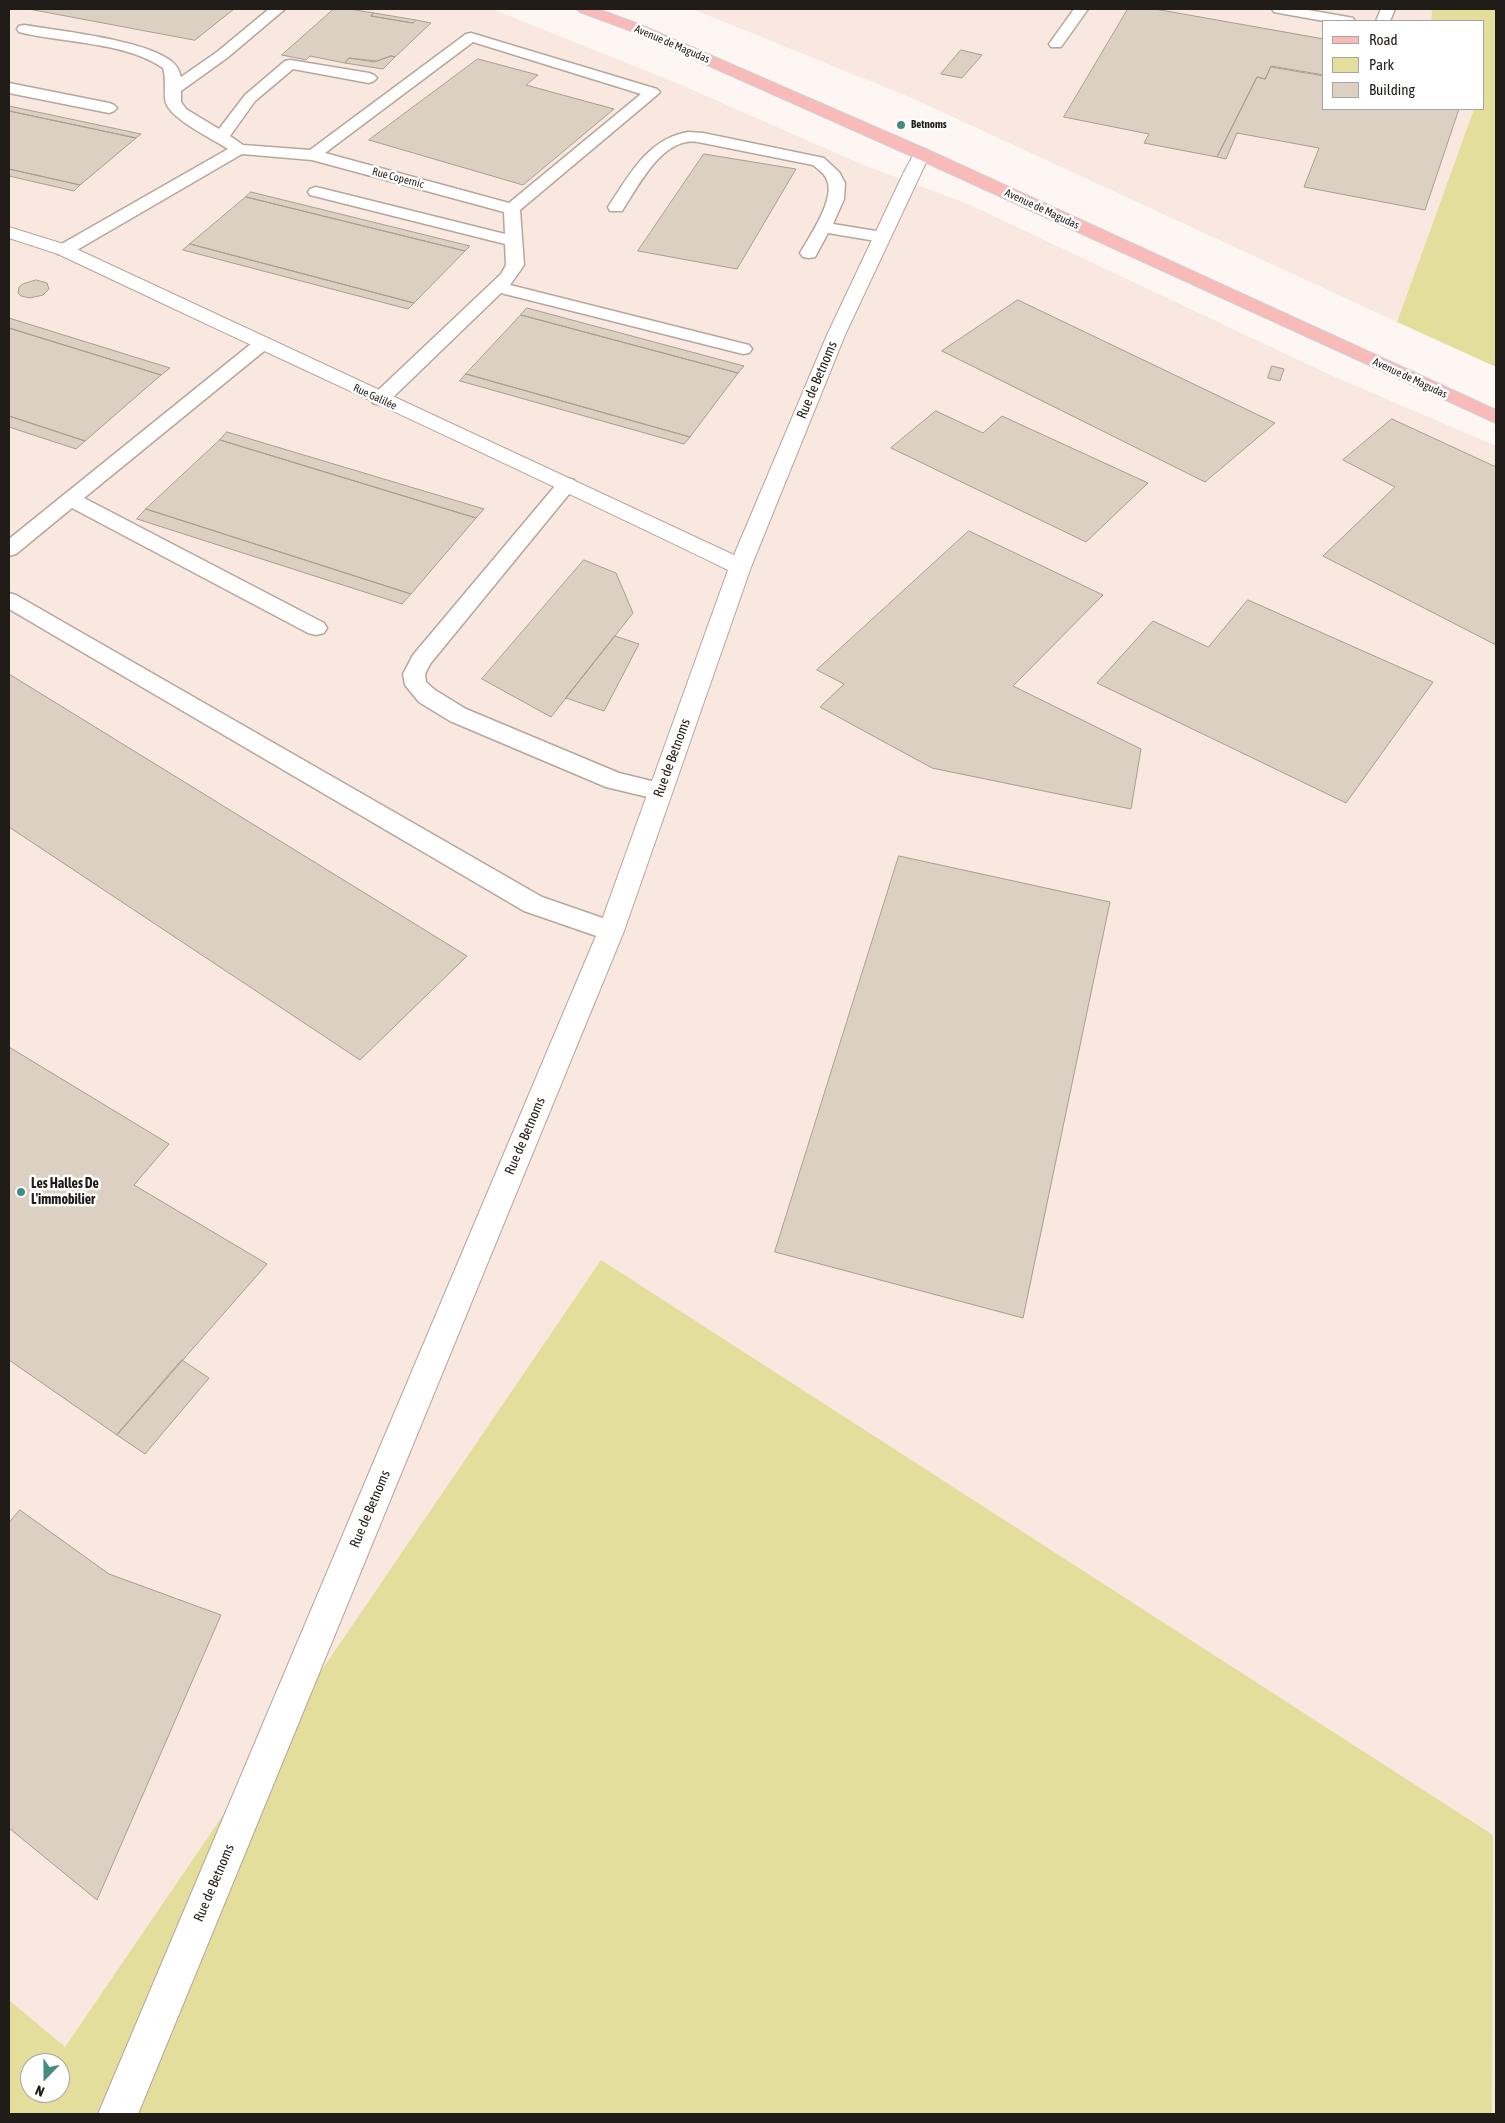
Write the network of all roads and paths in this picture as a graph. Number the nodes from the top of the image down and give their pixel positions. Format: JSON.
{"nodes":[{"id":1,"x":278,"y":9,"type":"edge"},
{"id":2,"x":585,"y":9,"type":"edge"},
{"id":3,"x":1081,"y":9,"type":"edge"},
{"id":4,"x":1279,"y":9,"type":"edge"},
{"id":5,"x":1342,"y":20,"type":"edge"},
{"id":6,"x":24,"y":28,"type":"dead end"},
{"id":7,"x":1056,"y":44,"type":"dead end"},
{"id":8,"x":369,"y":78,"type":"dead end"},
{"id":9,"x":9,"y":88,"type":"edge"},
{"id":10,"x":174,"y":89,"type":"junction"},
{"id":11,"x":109,"y":108,"type":"dead end"},
{"id":12,"x":220,"y":138,"type":"junction"},
{"id":13,"x":240,"y":149,"type":"junction"},
{"id":14,"x":922,"y":154,"type":"junction"},
{"id":15,"x":313,"y":155,"type":"junction"},
{"id":16,"x":316,"y":192,"type":"dead end"},
{"id":17,"x":616,"y":206,"type":"dead end"},
{"id":18,"x":512,"y":210,"type":"junction"},
{"id":19,"x":823,"y":226,"type":"junction"},
{"id":20,"x":9,"y":232,"type":"edge"},
{"id":21,"x":882,"y":236,"type":"junction"},
{"id":22,"x":514,"y":241,"type":"junction"},
{"id":23,"x":64,"y":250,"type":"junction"},
{"id":24,"x":808,"y":253,"type":"dead end"},
{"id":25,"x":498,"y":287,"type":"junction"},
{"id":26,"x":263,"y":343,"type":"junction"},
{"id":27,"x":743,"y":349,"type":"dead end"},
{"id":28,"x":380,"y":399,"type":"junction"},
{"id":29,"x":1496,"y":417,"type":"edge"},
{"id":30,"x":566,"y":484,"type":"junction"},
{"id":31,"x":70,"y":499,"type":"junction"},
{"id":32,"x":9,"y":549,"type":"edge"},
{"id":33,"x":740,"y":567,"type":"junction"},
{"id":34,"x":9,"y":600,"type":"edge"},
{"id":35,"x":316,"y":628,"type":"dead end"},
{"id":36,"x":660,"y":791,"type":"junction"},
{"id":37,"x":611,"y":931,"type":"junction"},
{"id":38,"x":118,"y":2114,"type":"edge"}],
"edges":[{"from":1,"to":10,"type":"lane"},
{"from":2,"to":14,"type":"main road","name":"Avenue de Magudas"},
{"from":3,"to":7,"type":"lane"},
{"from":4,"to":5,"type":"lane"},
{"from":6,"to":10,"type":"lane"},
{"from":8,"to":12,"type":"lane"},
{"from":9,"to":11,"type":"lane"},
{"from":10,"to":12,"type":"lane"},
{"from":12,"to":13,"type":"lane"},
{"from":13,"to":15,"type":"lane","name":"Rue Copernic"},
{"from":13,"to":23,"type":"lane"},
{"from":14,"to":21,"type":"street","name":"Rue de Betnoms"},
{"from":14,"to":29,"type":"main road","name":"Avenue de Magudas"},
{"from":15,"to":18,"type":"lane","name":"Rue Copernic"},
{"from":15,"to":18,"type":"lane"},
{"from":16,"to":22,"type":"lane"},
{"from":17,"to":19,"type":"lane"},
{"from":18,"to":22,"type":"lane"},
{"from":19,"to":21,"type":"lane"},
{"from":19,"to":24,"type":"lane"},
{"from":20,"to":23,"type":"street","name":"Rue Galilée"},
{"from":21,"to":33,"type":"street","name":"Rue de Betnoms"},
{"from":22,"to":25,"type":"lane"},
{"from":23,"to":26,"type":"street","name":"Rue Galilée"},
{"from":25,"to":27,"type":"lane"},
{"from":25,"to":28,"type":"lane"},
{"from":26,"to":28,"type":"street","name":"Rue Galilée"},
{"from":26,"to":31,"type":"lane"},
{"from":28,"to":30,"type":"street","name":"Rue Galilée"},
{"from":30,"to":33,"type":"street","name":"Rue Galilée"},
{"from":30,"to":36,"type":"lane"},
{"from":31,"to":32,"type":"lane"},
{"from":31,"to":35,"type":"lane"},
{"from":33,"to":36,"type":"street","name":"Rue de Betnoms"},
{"from":34,"to":37,"type":"lane"},
{"from":36,"to":37,"type":"street","name":"Rue de Betnoms"},
{"from":37,"to":38,"type":"street","name":"Rue de Betnoms"}]}
